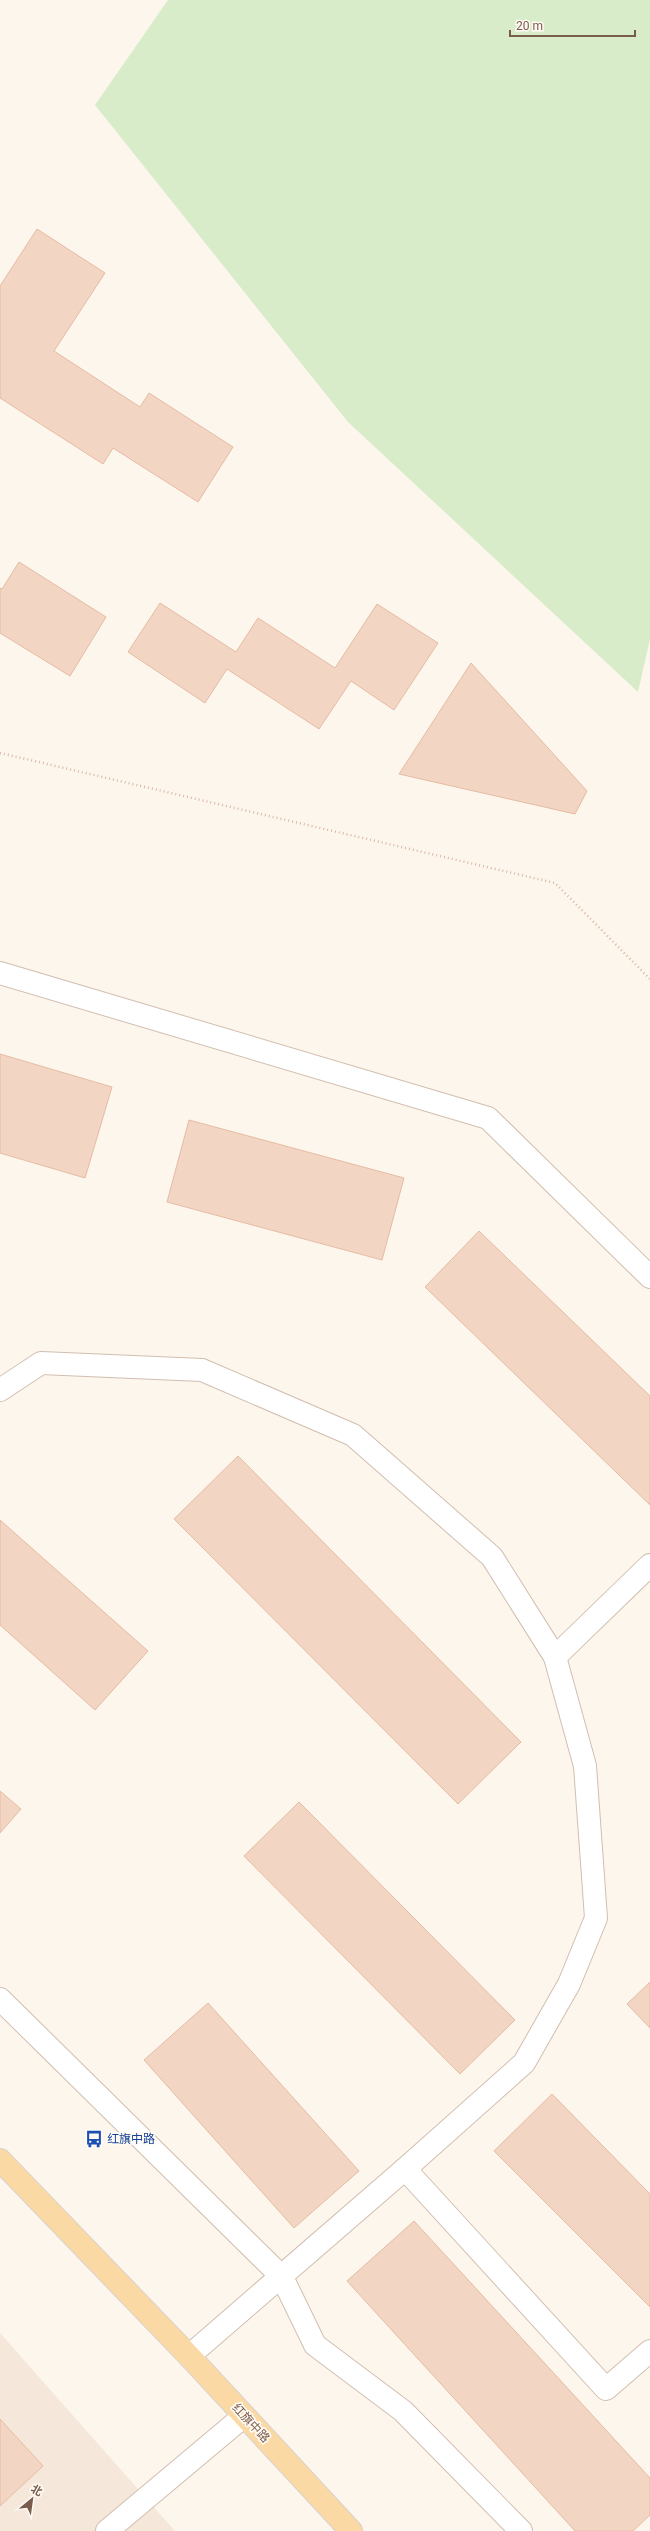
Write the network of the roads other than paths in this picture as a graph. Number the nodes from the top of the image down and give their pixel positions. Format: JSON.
{"nodes":[{"id":1,"x":0,"y":973,"type":"edge"},
{"id":2,"x":650,"y":1277,"type":"edge"},
{"id":3,"x":2,"y":1385,"type":"edge"},
{"id":4,"x":650,"y":1565,"type":"edge"},
{"id":5,"x":555,"y":1658,"type":"junction"},
{"id":6,"x":0,"y":1999,"type":"edge"},
{"id":7,"x":3,"y":2169,"type":"edge"},
{"id":8,"x":405,"y":2170,"type":"junction"},
{"id":9,"x":282,"y":2276,"type":"junction"},
{"id":10,"x":650,"y":2351,"type":"edge"},
{"id":11,"x":189,"y":2356,"type":"junction"},
{"id":12,"x":244,"y":2416,"type":"junction"},
{"id":13,"x":107,"y":2531,"type":"edge"},
{"id":14,"x":352,"y":2531,"type":"edge"},
{"id":15,"x":521,"y":2531,"type":"edge"}],
"edges":[{"from":1,"to":2,"type":"street"},
{"from":3,"to":5,"type":"street"},
{"from":4,"to":5,"type":"street"},
{"from":5,"to":8,"type":"street"},
{"from":6,"to":9,"type":"street"},
{"from":7,"to":11,"type":"main road","name":"红旗中路"},
{"from":8,"to":9,"type":"street"},
{"from":8,"to":10,"type":"street"},
{"from":9,"to":11,"type":"street"},
{"from":9,"to":15,"type":"street"},
{"from":11,"to":12,"type":"main road","name":"红旗中路"},
{"from":12,"to":13,"type":"street"},
{"from":12,"to":14,"type":"main road","name":"红旗中路"}]}
